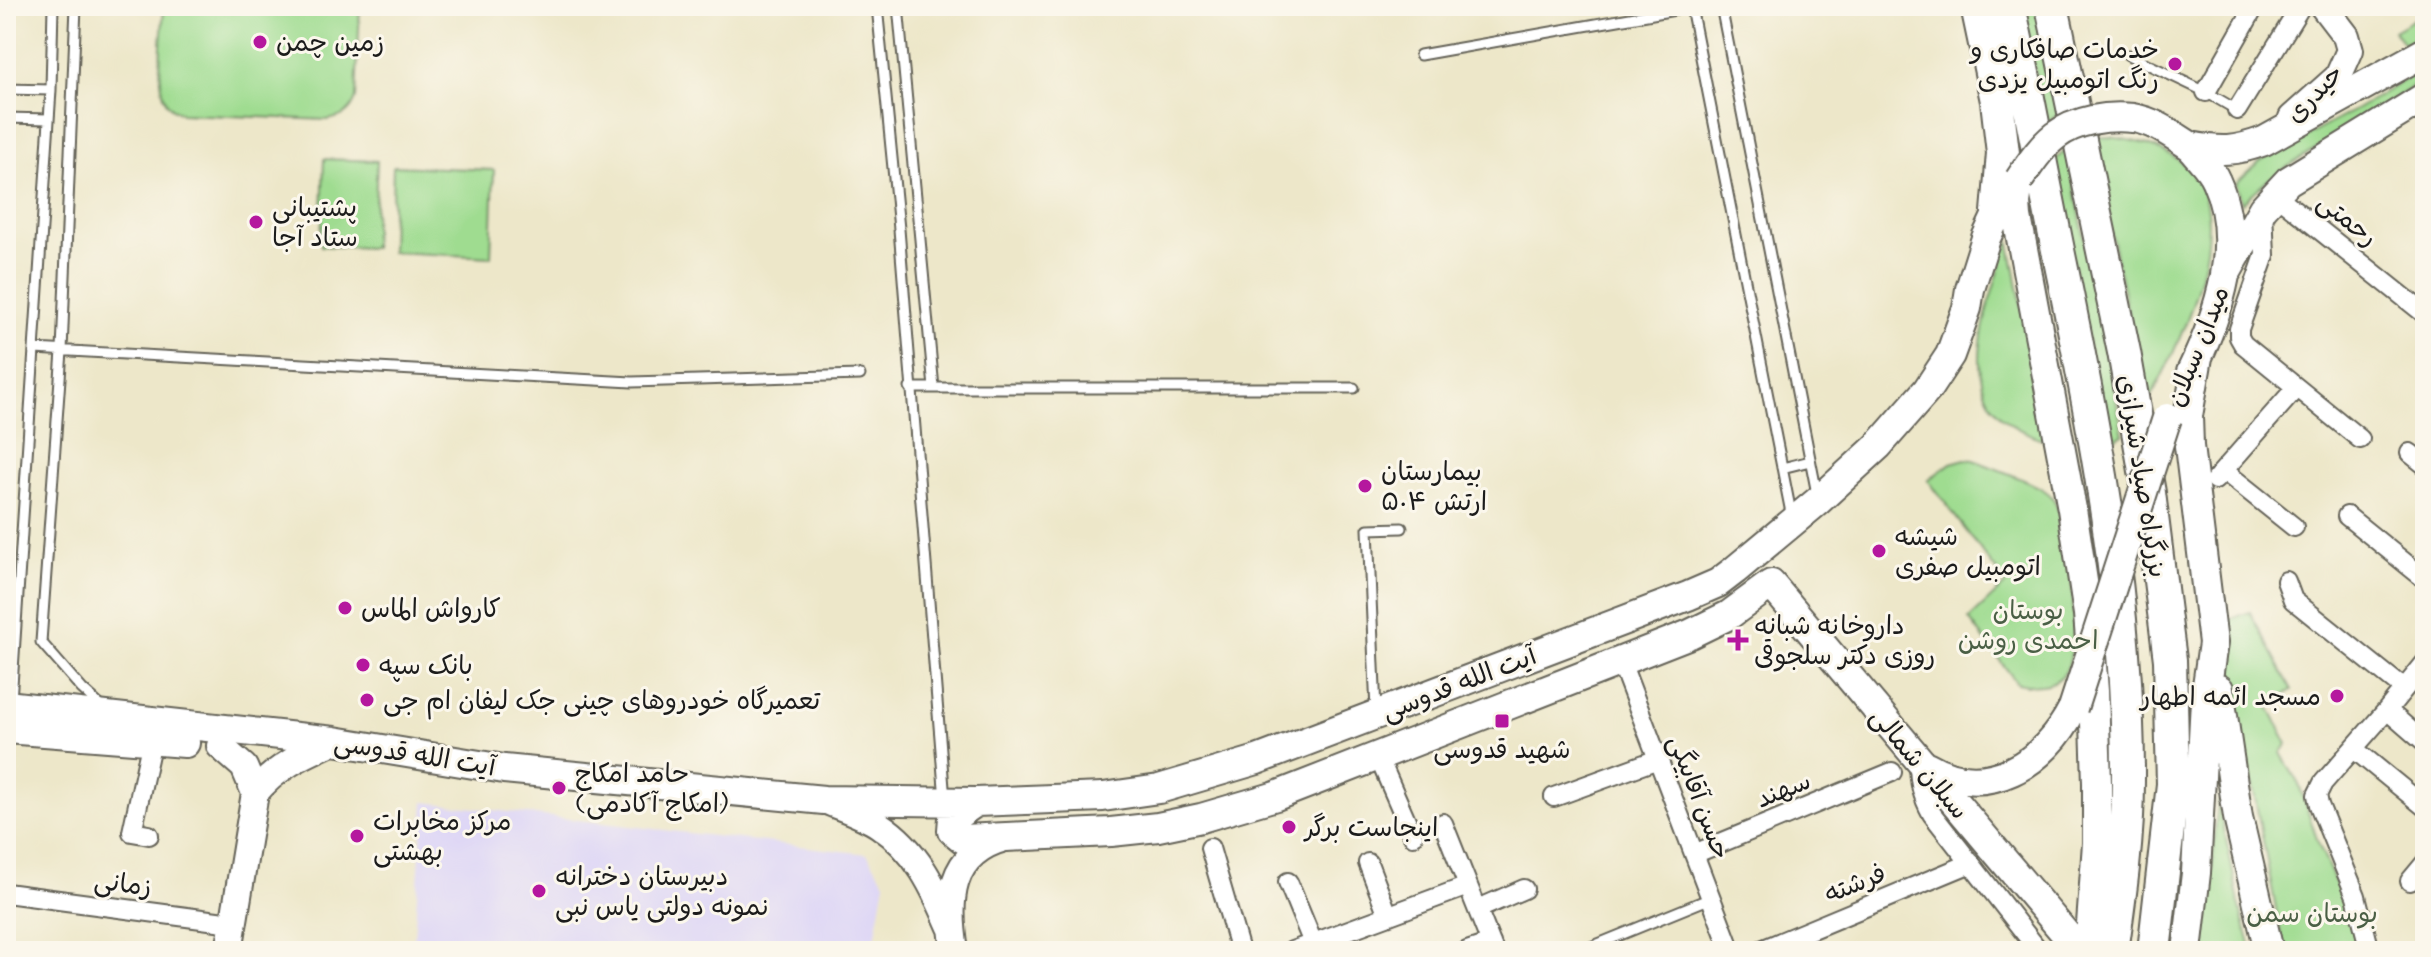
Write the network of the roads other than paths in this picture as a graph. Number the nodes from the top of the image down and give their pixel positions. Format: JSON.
{"nodes":[{"id":1,"x":53,"y":6,"type":"edge"},
{"id":2,"x":76,"y":6,"type":"edge"},
{"id":3,"x":877,"y":6,"type":"edge"},
{"id":4,"x":898,"y":6,"type":"edge"},
{"id":5,"x":1721,"y":6,"type":"edge"},
{"id":6,"x":1977,"y":6,"type":"edge"},
{"id":7,"x":2009,"y":6,"type":"edge"},
{"id":8,"x":2052,"y":6,"type":"edge"},
{"id":9,"x":2255,"y":6,"type":"edge"},
{"id":10,"x":2301,"y":6,"type":"edge"},
{"id":11,"x":2323,"y":6,"type":"edge"},
{"id":12,"x":1694,"y":7,"type":"edge"},
{"id":13,"x":2425,"y":52,"type":"edge"},
{"id":14,"x":1420,"y":55,"type":"dead end"},
{"id":15,"x":2128,"y":55,"type":"dead end"},
{"id":16,"x":6,"y":89,"type":"edge"},
{"id":17,"x":51,"y":90,"type":"junction"},
{"id":18,"x":2206,"y":92,"type":"junction"},
{"id":19,"x":2423,"y":101,"type":"edge"},
{"id":20,"x":2237,"y":110,"type":"joint"},
{"id":21,"x":6,"y":118,"type":"edge"},
{"id":22,"x":49,"y":119,"type":"junction"},
{"id":23,"x":2271,"y":136,"type":"junction"},
{"id":24,"x":2190,"y":146,"type":"junction"},
{"id":25,"x":2019,"y":180,"type":"junction"},
{"id":26,"x":2270,"y":201,"type":"junction"},
{"id":27,"x":1998,"y":212,"type":"junction"},
{"id":28,"x":2227,"y":271,"type":"junction"},
{"id":29,"x":1967,"y":308,"type":"joint"},
{"id":30,"x":2425,"y":314,"type":"edge"},
{"id":31,"x":34,"y":349,"type":"junction"},
{"id":32,"x":62,"y":351,"type":"junction"},
{"id":33,"x":2198,"y":357,"type":"junction"},
{"id":34,"x":860,"y":375,"type":"dead end"},
{"id":35,"x":910,"y":388,"type":"junction"},
{"id":36,"x":934,"y":388,"type":"junction"},
{"id":37,"x":1354,"y":388,"type":"dead end"},
{"id":38,"x":2296,"y":388,"type":"junction"},
{"id":39,"x":2360,"y":439,"type":"dead end"},
{"id":40,"x":2410,"y":453,"type":"dead end"},
{"id":41,"x":1810,"y":461,"type":"junction"},
{"id":42,"x":2425,"y":465,"type":"edge"},
{"id":43,"x":1782,"y":468,"type":"junction"},
{"id":44,"x":1818,"y":501,"type":"junction"},
{"id":45,"x":2347,"y":516,"type":"dead end"},
{"id":46,"x":1793,"y":522,"type":"junction"},
{"id":47,"x":2294,"y":527,"type":"dead end"},
{"id":48,"x":1402,"y":528,"type":"dead end"},
{"id":49,"x":2425,"y":579,"type":"edge"},
{"id":50,"x":2286,"y":581,"type":"dead end"},
{"id":51,"x":2213,"y":643,"type":"junction"},
{"id":52,"x":1621,"y":662,"type":"junction"},
{"id":53,"x":2425,"y":663,"type":"edge"},
{"id":54,"x":2404,"y":689,"type":"junction"},
{"id":55,"x":2387,"y":710,"type":"junction"},
{"id":56,"x":8,"y":713,"type":"edge"},
{"id":57,"x":1376,"y":714,"type":"junction"},
{"id":58,"x":113,"y":716,"type":"junction"},
{"id":59,"x":152,"y":740,"type":"junction"},
{"id":60,"x":334,"y":741,"type":"junction"},
{"id":61,"x":2425,"y":743,"type":"edge"},
{"id":62,"x":220,"y":746,"type":"joint"},
{"id":63,"x":2354,"y":749,"type":"junction"},
{"id":64,"x":1378,"y":756,"type":"junction"},
{"id":65,"x":1658,"y":759,"type":"junction"},
{"id":66,"x":1919,"y":762,"type":"junction"},
{"id":67,"x":1892,"y":772,"type":"dead end"},
{"id":68,"x":255,"y":793,"type":"junction"},
{"id":69,"x":1554,"y":797,"type":"dead end"},
{"id":70,"x":824,"y":800,"type":"junction"},
{"id":71,"x":945,"y":801,"type":"junction"},
{"id":72,"x":976,"y":802,"type":"junction"},
{"id":73,"x":2425,"y":807,"type":"edge"},
{"id":74,"x":1443,"y":823,"type":"dead end"},
{"id":75,"x":149,"y":835,"type":"dead end"},
{"id":76,"x":1413,"y":836,"type":"dead end"},
{"id":77,"x":1010,"y":837,"type":"junction"},
{"id":78,"x":1210,"y":848,"type":"dead end"},
{"id":79,"x":1694,"y":854,"type":"junction"},
{"id":80,"x":1368,"y":863,"type":"dead end"},
{"id":81,"x":1971,"y":863,"type":"junction"},
{"id":82,"x":2425,"y":863,"type":"edge"},
{"id":83,"x":2410,"y":881,"type":"dead end"},
{"id":84,"x":1288,"y":882,"type":"dead end"},
{"id":85,"x":1468,"y":886,"type":"junction"},
{"id":86,"x":1524,"y":889,"type":"dead end"},
{"id":87,"x":6,"y":893,"type":"edge"},
{"id":88,"x":1711,"y":898,"type":"junction"},
{"id":89,"x":1478,"y":909,"type":"junction"},
{"id":90,"x":1388,"y":915,"type":"junction"},
{"id":91,"x":232,"y":923,"type":"junction"},
{"id":92,"x":953,"y":939,"type":"edge"},
{"id":93,"x":1313,"y":943,"type":"junction"},
{"id":94,"x":1493,"y":947,"type":"edge"},
{"id":95,"x":2080,"y":947,"type":"edge"},
{"id":96,"x":229,"y":951,"type":"edge"},
{"id":97,"x":1240,"y":951,"type":"edge"},
{"id":98,"x":1292,"y":951,"type":"edge"},
{"id":99,"x":1467,"y":951,"type":"edge"},
{"id":100,"x":1581,"y":951,"type":"edge"},
{"id":101,"x":1731,"y":951,"type":"edge"},
{"id":102,"x":1759,"y":951,"type":"edge"},
{"id":103,"x":2039,"y":951,"type":"edge"},
{"id":104,"x":2112,"y":951,"type":"edge"},
{"id":105,"x":2154,"y":951,"type":"edge"},
{"id":106,"x":2187,"y":951,"type":"edge"},
{"id":107,"x":2269,"y":951,"type":"edge"},
{"id":108,"x":2370,"y":951,"type":"edge"}],
"edges":[{"from":1,"to":17,"type":"lane"},
{"from":2,"to":32,"type":"lane"},
{"from":3,"to":35,"type":"lane"},
{"from":4,"to":36,"type":"lane"},
{"from":5,"to":41,"type":"lane"},
{"from":6,"to":27,"type":"highway"},
{"from":7,"to":104,"type":"highway","name":"بزرگراه صیاد شیرازی"},
{"from":8,"to":105,"type":"highway","name":"بزرگراه صیاد شیرازی"},
{"from":9,"to":18,"type":"street"},
{"from":10,"to":20,"type":"street"},
{"from":11,"to":23,"type":"main road","name":"حیدری"},
{"from":12,"to":14,"type":"lane"},
{"from":12,"to":43,"type":"lane"},
{"from":13,"to":23,"type":"main road"},
{"from":15,"to":18,"type":"lane"},
{"from":16,"to":17,"type":"lane"},
{"from":17,"to":22,"type":"lane"},
{"from":18,"to":20,"type":"lane"},
{"from":19,"to":26,"type":"main road"},
{"from":21,"to":22,"type":"lane"},
{"from":22,"to":31,"type":"lane"},
{"from":23,"to":24,"type":"main road"},
{"from":24,"to":25,"type":"main road","name":"میدان سبلان","bridge":true},
{"from":24,"to":28,"type":"main road","name":"میدان سبلان"},
{"from":25,"to":27,"type":"main road","name":"میدان سبلان"},
{"from":25,"to":95,"type":"main road"},
{"from":26,"to":28,"type":"main road"},
{"from":26,"to":30,"type":"street","name":"رحمتی"},
{"from":26,"to":38,"type":"street"},
{"from":27,"to":29,"type":"main road","name":"میدان سبلان"},
{"from":28,"to":33,"type":"main road","name":"میدان سبلان"},
{"from":29,"to":44,"type":"main road","name":"آیت الله قدوسی"},
{"from":31,"to":32,"type":"lane"},
{"from":31,"to":56,"type":"lane"},
{"from":32,"to":34,"type":"lane"},
{"from":32,"to":58,"type":"lane"},
{"from":33,"to":51,"type":"main road"},
{"from":33,"to":66,"type":"main road","name":"میدان سبلان","bridge":true},
{"from":35,"to":36,"type":"lane"},
{"from":35,"to":71,"type":"lane"},
{"from":36,"to":37,"type":"lane"},
{"from":38,"to":39,"type":"street"},
{"from":38,"to":47,"type":"street"},
{"from":40,"to":42,"type":"street"},
{"from":41,"to":43,"type":"lane"},
{"from":41,"to":44,"type":"lane"},
{"from":43,"to":46,"type":"lane"},
{"from":44,"to":46,"type":"main road","name":"آیت الله قدوسی"},
{"from":45,"to":49,"type":"street"},
{"from":46,"to":57,"type":"main road","name":"آیت الله قدوسی"},
{"from":48,"to":57,"type":"lane"},
{"from":50,"to":54,"type":"street"},
{"from":51,"to":106,"type":"main road"},
{"from":51,"to":107,"type":"main road"},
{"from":52,"to":64,"type":"main road"},
{"from":52,"to":65,"type":"street","name":"حسن آقابیگی"},
{"from":52,"to":66,"type":"main road","name":"سبلان شمالی"},
{"from":53,"to":54,"type":"street"},
{"from":54,"to":55,"type":"street"},
{"from":55,"to":61,"type":"street"},
{"from":55,"to":63,"type":"street"},
{"from":56,"to":58,"type":"main road","name":"آیت الله قدوسی"},
{"from":56,"to":59,"type":"main road"},
{"from":57,"to":72,"type":"main road","name":"آیت الله قدوسی"},
{"from":58,"to":60,"type":"main road","name":"آیت الله قدوسی"},
{"from":59,"to":62,"type":"main road"},
{"from":59,"to":75,"type":"street"},
{"from":60,"to":68,"type":"main road"},
{"from":60,"to":70,"type":"main road","name":"آیت الله قدوسی"},
{"from":62,"to":68,"type":"main road"},
{"from":63,"to":73,"type":"street"},
{"from":63,"to":108,"type":"street"},
{"from":64,"to":76,"type":"street"},
{"from":64,"to":77,"type":"main road"},
{"from":65,"to":69,"type":"street"},
{"from":65,"to":79,"type":"street","name":"حسن آقابیگی"},
{"from":66,"to":81,"type":"street"},
{"from":66,"to":95,"type":"main road","name":"سبلان شمالی"},
{"from":67,"to":79,"type":"street","name":"سهند"},
{"from":68,"to":91,"type":"main road"},
{"from":70,"to":71,"type":"main road","name":"آیت الله قدوسی"},
{"from":70,"to":92,"type":"main road","name":"آیت الله قدوسی"},
{"from":71,"to":72,"type":"main road","name":"آیت الله قدوسی"},
{"from":72,"to":77,"type":"main road"},
{"from":74,"to":85,"type":"street"},
{"from":77,"to":92,"type":"main road"},
{"from":78,"to":97,"type":"street"},
{"from":79,"to":88,"type":"street","name":"حسن آقابیگی"},
{"from":80,"to":90,"type":"street"},
{"from":81,"to":102,"type":"street","name":"فرشته"},
{"from":81,"to":103,"type":"street"},
{"from":82,"to":83,"type":"street"},
{"from":84,"to":93,"type":"street"},
{"from":85,"to":89,"type":"street"},
{"from":85,"to":90,"type":"street"},
{"from":86,"to":89,"type":"street"},
{"from":87,"to":91,"type":"street","name":"زمانی"},
{"from":88,"to":100,"type":"lane"},
{"from":88,"to":101,"type":"street","name":"حسن آقابیگی"},
{"from":89,"to":94,"type":"street"},
{"from":90,"to":93,"type":"street"},
{"from":91,"to":96,"type":"main road"},
{"from":93,"to":98,"type":"street"},
{"from":94,"to":99,"type":"street"}]}
